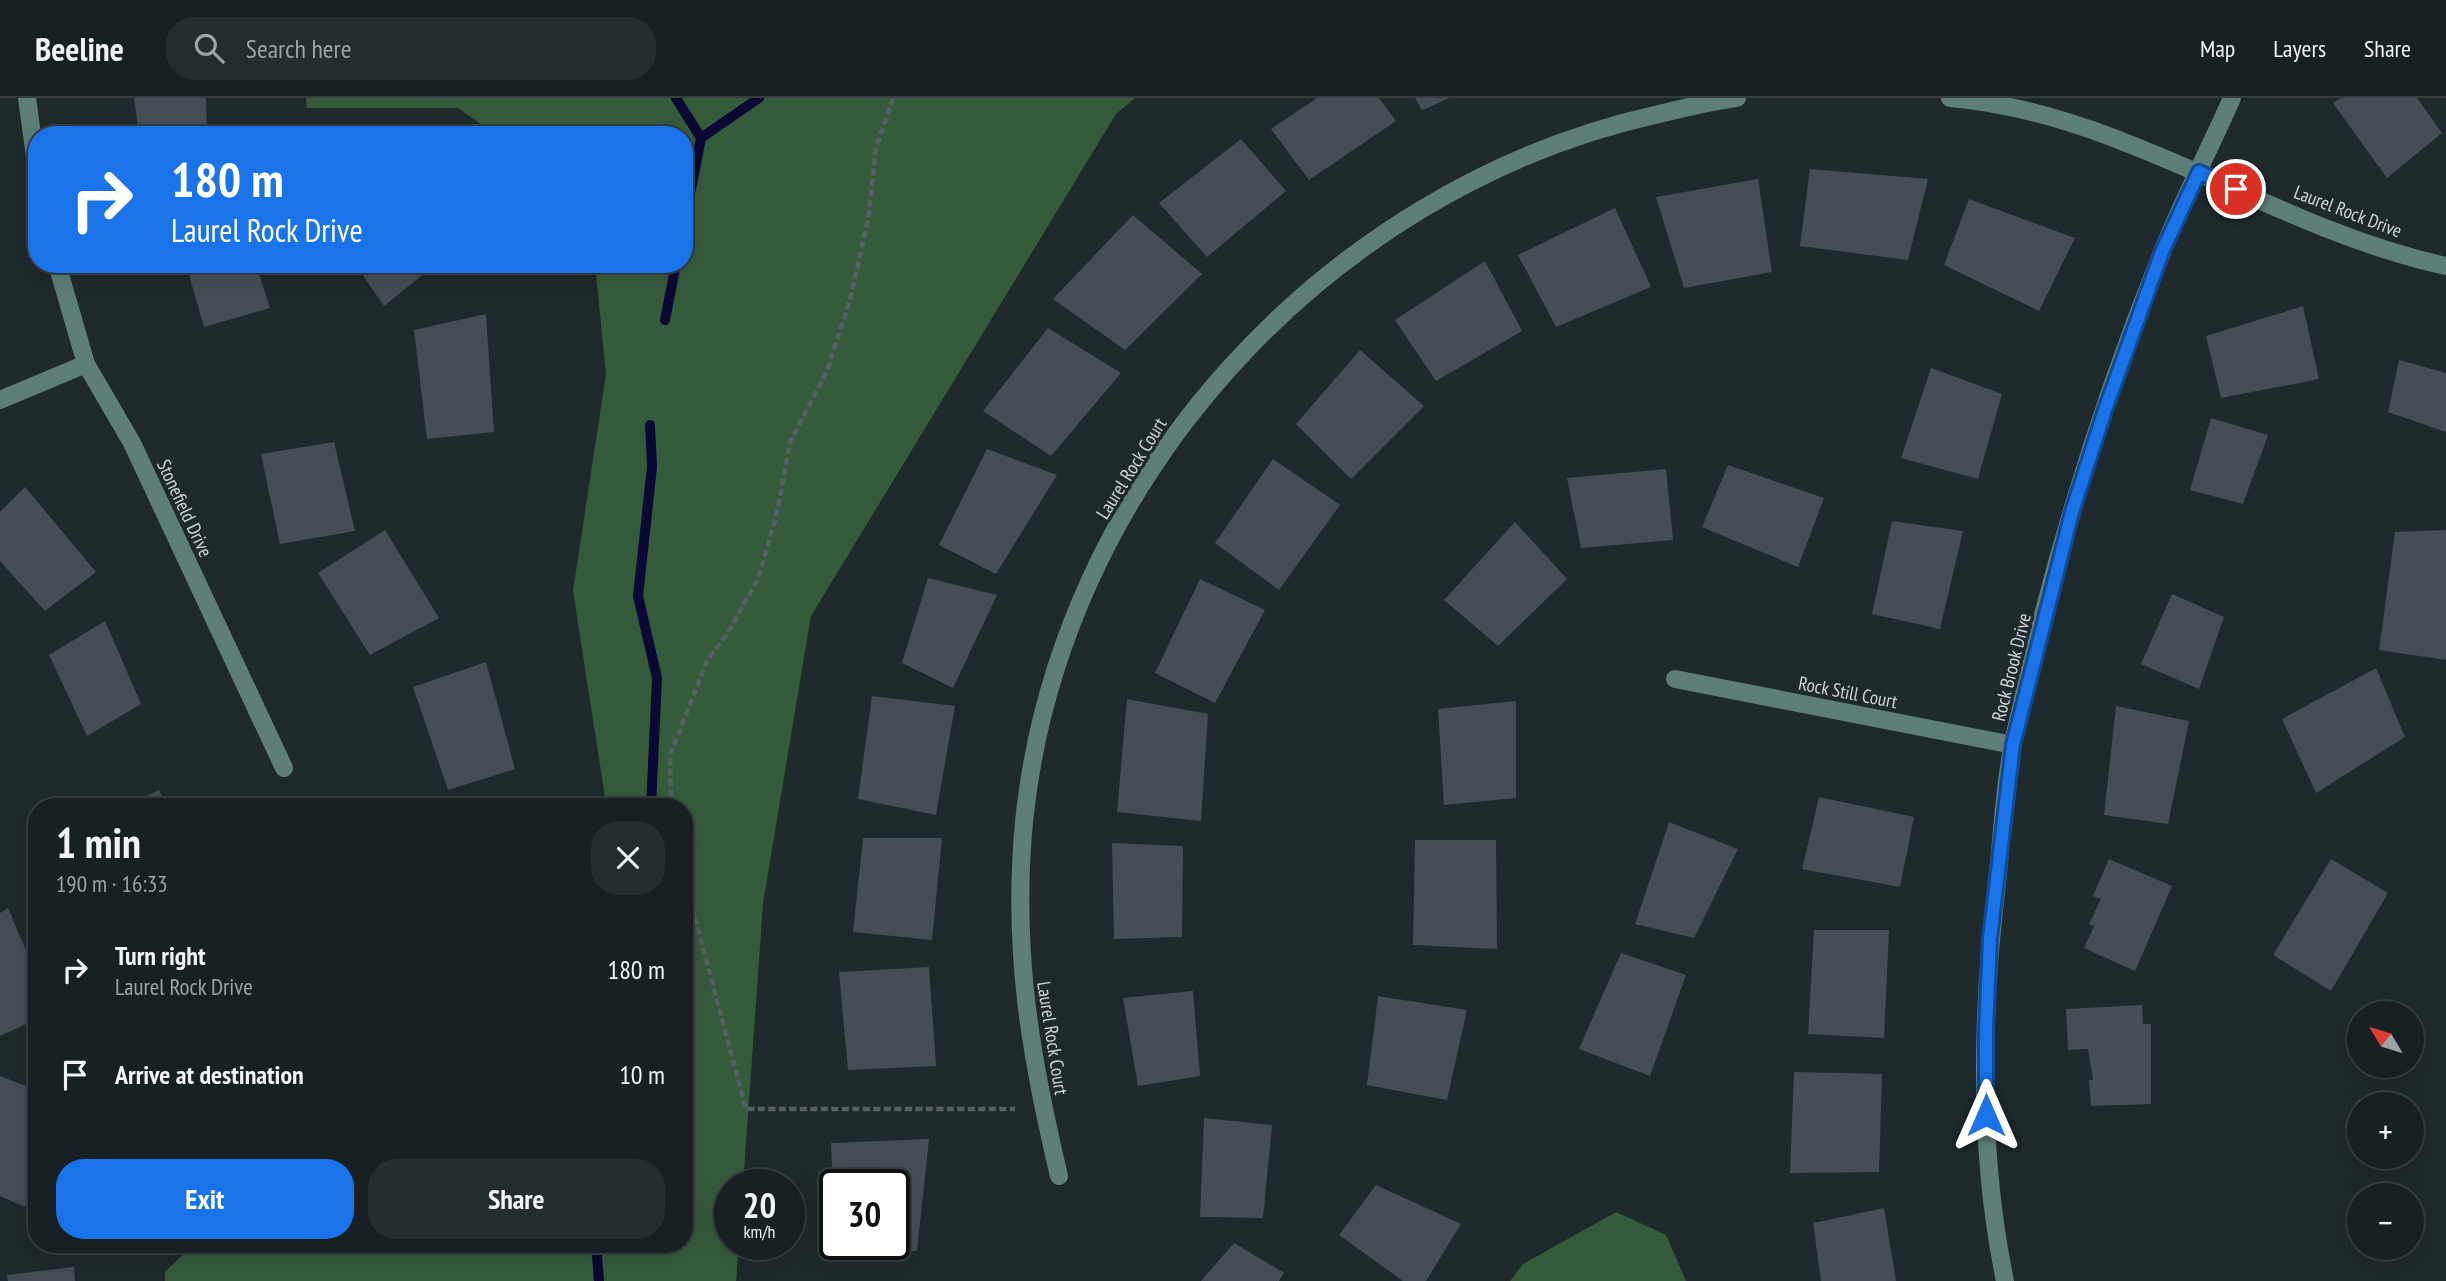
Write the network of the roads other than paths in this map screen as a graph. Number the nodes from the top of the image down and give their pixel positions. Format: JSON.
{"nodes":[{"id":1,"x":27,"y":98,"type":"edge"},
{"id":2,"x":1737,"y":98,"type":"edge"},
{"id":3,"x":1950,"y":98,"type":"edge"},
{"id":4,"x":2232,"y":98,"type":"edge"},
{"id":5,"x":31,"y":126,"type":"edge"},
{"id":6,"x":2199,"y":172,"type":"junction"},
{"id":7,"x":2446,"y":266,"type":"edge"},
{"id":8,"x":60,"y":273,"type":"edge"},
{"id":9,"x":86,"y":364,"type":"junction"},
{"id":10,"x":0,"y":400,"type":"edge"},
{"id":11,"x":1675,"y":679,"type":"dead end"},
{"id":12,"x":2013,"y":745,"type":"junction"},
{"id":13,"x":284,"y":768,"type":"dead end"},
{"id":14,"x":1059,"y":1176,"type":"dead end"},
{"id":15,"x":2005,"y":1281,"type":"edge"}],
"edges":[{"from":1,"to":5,"type":"street"},
{"from":2,"to":14,"type":"street","name":"Laurel Rock Court"},
{"from":3,"to":6,"type":"street"},
{"from":4,"to":6,"type":"street","name":"Rock Brook Drive"},
{"from":6,"to":7,"type":"street","name":"Laurel Rock Drive"},
{"from":6,"to":12,"type":"street","name":"Rock Brook Drive"},
{"from":8,"to":9,"type":"street","name":"Stonefield Drive"},
{"from":9,"to":10,"type":"street"},
{"from":9,"to":13,"type":"street","name":"Stonefield Drive"},
{"from":11,"to":12,"type":"street","name":"Rock Still Court"},
{"from":12,"to":15,"type":"street","name":"Rock Brook Drive"}]}
